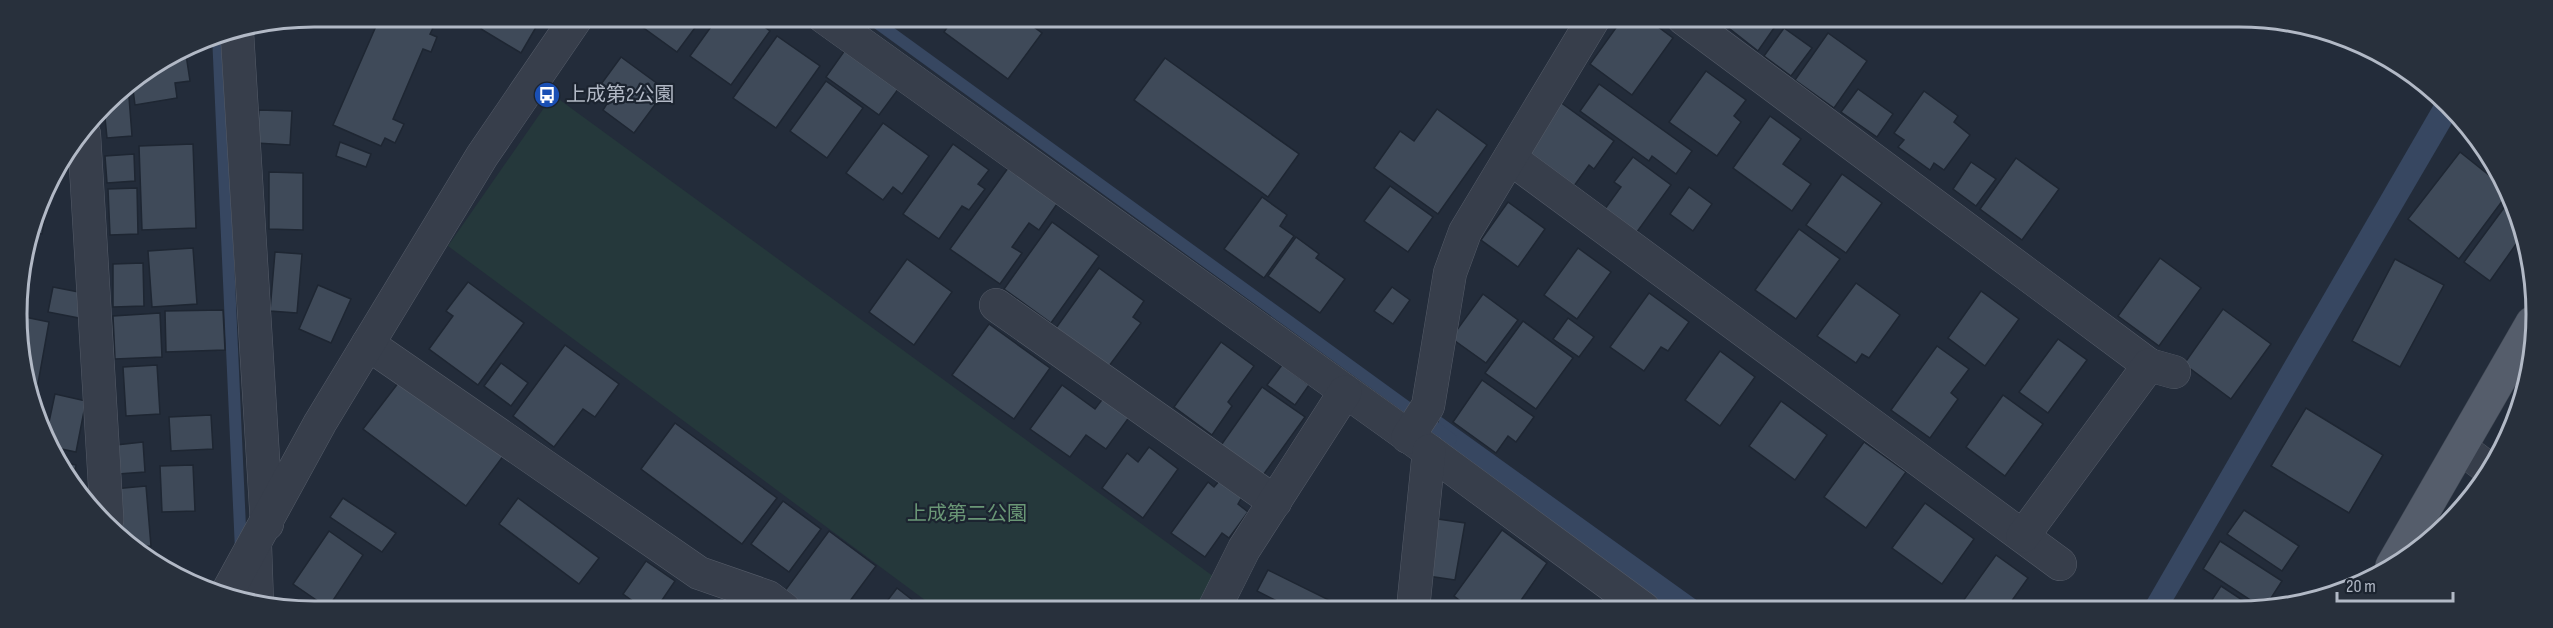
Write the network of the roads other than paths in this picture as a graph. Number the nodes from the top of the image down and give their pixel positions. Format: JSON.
{"nodes":[{"id":1,"x":570,"y":27,"type":"edge"},
{"id":2,"x":838,"y":27,"type":"edge"},
{"id":3,"x":1589,"y":27,"type":"edge"},
{"id":4,"x":1695,"y":27,"type":"edge"},
{"id":5,"x":237,"y":38,"type":"edge"},
{"id":6,"x":81,"y":146,"type":"edge"},
{"id":7,"x":1510,"y":158,"type":"junction"},
{"id":8,"x":996,"y":305,"type":"dead end"},
{"id":9,"x":2525,"y":336,"type":"edge"},
{"id":10,"x":368,"y":344,"type":"junction"},
{"id":11,"x":1345,"y":392,"type":"junction"},
{"id":12,"x":1420,"y":431,"type":"junction"},
{"id":13,"x":2461,"y":448,"type":"junction"},
{"id":14,"x":2483,"y":465,"type":"edge"},
{"id":15,"x":1275,"y":502,"type":"junction"},
{"id":16,"x":105,"y":511,"type":"edge"},
{"id":17,"x":2023,"y":537,"type":"junction"},
{"id":18,"x":2401,"y":551,"type":"edge"},
{"id":19,"x":2060,"y":564,"type":"dead end"},
{"id":20,"x":247,"y":568,"type":"edge"},
{"id":21,"x":773,"y":601,"type":"edge"},
{"id":22,"x":1218,"y":601,"type":"edge"},
{"id":23,"x":1413,"y":601,"type":"edge"},
{"id":24,"x":1634,"y":601,"type":"edge"}],
"edges":[{"from":1,"to":10,"type":"street"},
{"from":2,"to":11,"type":"street"},
{"from":3,"to":7,"type":"street"},
{"from":4,"to":17,"type":"street"},
{"from":5,"to":20,"type":"street"},
{"from":6,"to":16,"type":"street"},
{"from":7,"to":12,"type":"street"},
{"from":7,"to":17,"type":"street"},
{"from":8,"to":15,"type":"street"},
{"from":9,"to":13,"type":"main road"},
{"from":10,"to":20,"type":"street"},
{"from":10,"to":21,"type":"street"},
{"from":11,"to":12,"type":"street"},
{"from":11,"to":15,"type":"street"},
{"from":12,"to":23,"type":"street"},
{"from":12,"to":24,"type":"street"},
{"from":13,"to":14,"type":"street"},
{"from":13,"to":18,"type":"main road"},
{"from":15,"to":22,"type":"street"},
{"from":17,"to":19,"type":"street"}]}
